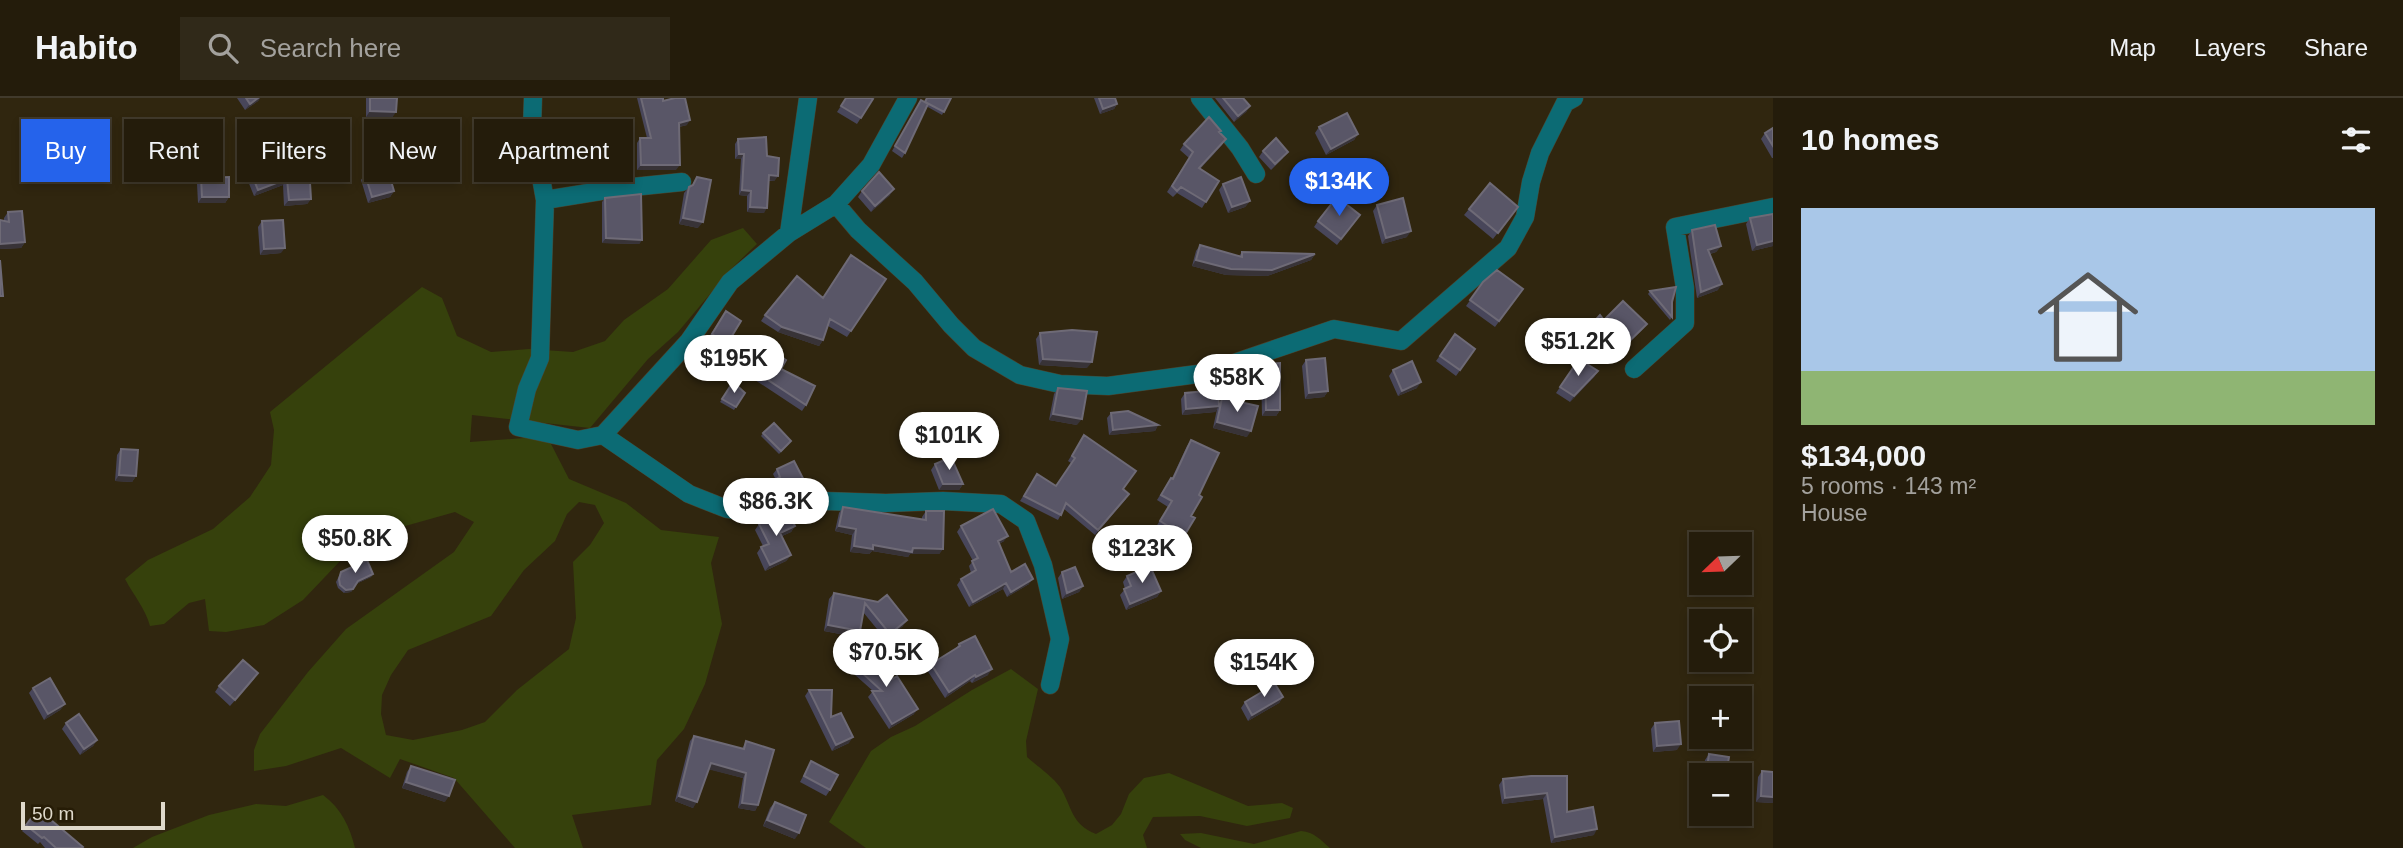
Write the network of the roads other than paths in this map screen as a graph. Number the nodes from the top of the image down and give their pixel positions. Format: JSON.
{"nodes":[{"id":1,"x":533,"y":98,"type":"edge"},
{"id":2,"x":808,"y":98,"type":"edge"},
{"id":3,"x":908,"y":98,"type":"edge"},
{"id":4,"x":1200,"y":98,"type":"edge"},
{"id":5,"x":1574,"y":98,"type":"edge"},
{"id":6,"x":1256,"y":174,"type":"dead end"},
{"id":7,"x":682,"y":182,"type":"dead end"},
{"id":8,"x":545,"y":200,"type":"junction"},
{"id":9,"x":836,"y":204,"type":"junction"},
{"id":10,"x":1773,"y":207,"type":"edge"},
{"id":11,"x":789,"y":233,"type":"junction"},
{"id":12,"x":1634,"y":369,"type":"dead end"},
{"id":13,"x":603,"y":435,"type":"junction"},
{"id":14,"x":1050,"y":685,"type":"dead end"}],
"edges":[{"from":1,"to":8,"type":"street"},
{"from":2,"to":11,"type":"street"},
{"from":3,"to":9,"type":"street"},
{"from":4,"to":6,"type":"street"},
{"from":5,"to":9,"type":"street"},
{"from":7,"to":8,"type":"street"},
{"from":8,"to":13,"type":"street"},
{"from":9,"to":11,"type":"street"},
{"from":10,"to":12,"type":"street"},
{"from":11,"to":13,"type":"street"},
{"from":13,"to":14,"type":"street"}]}
